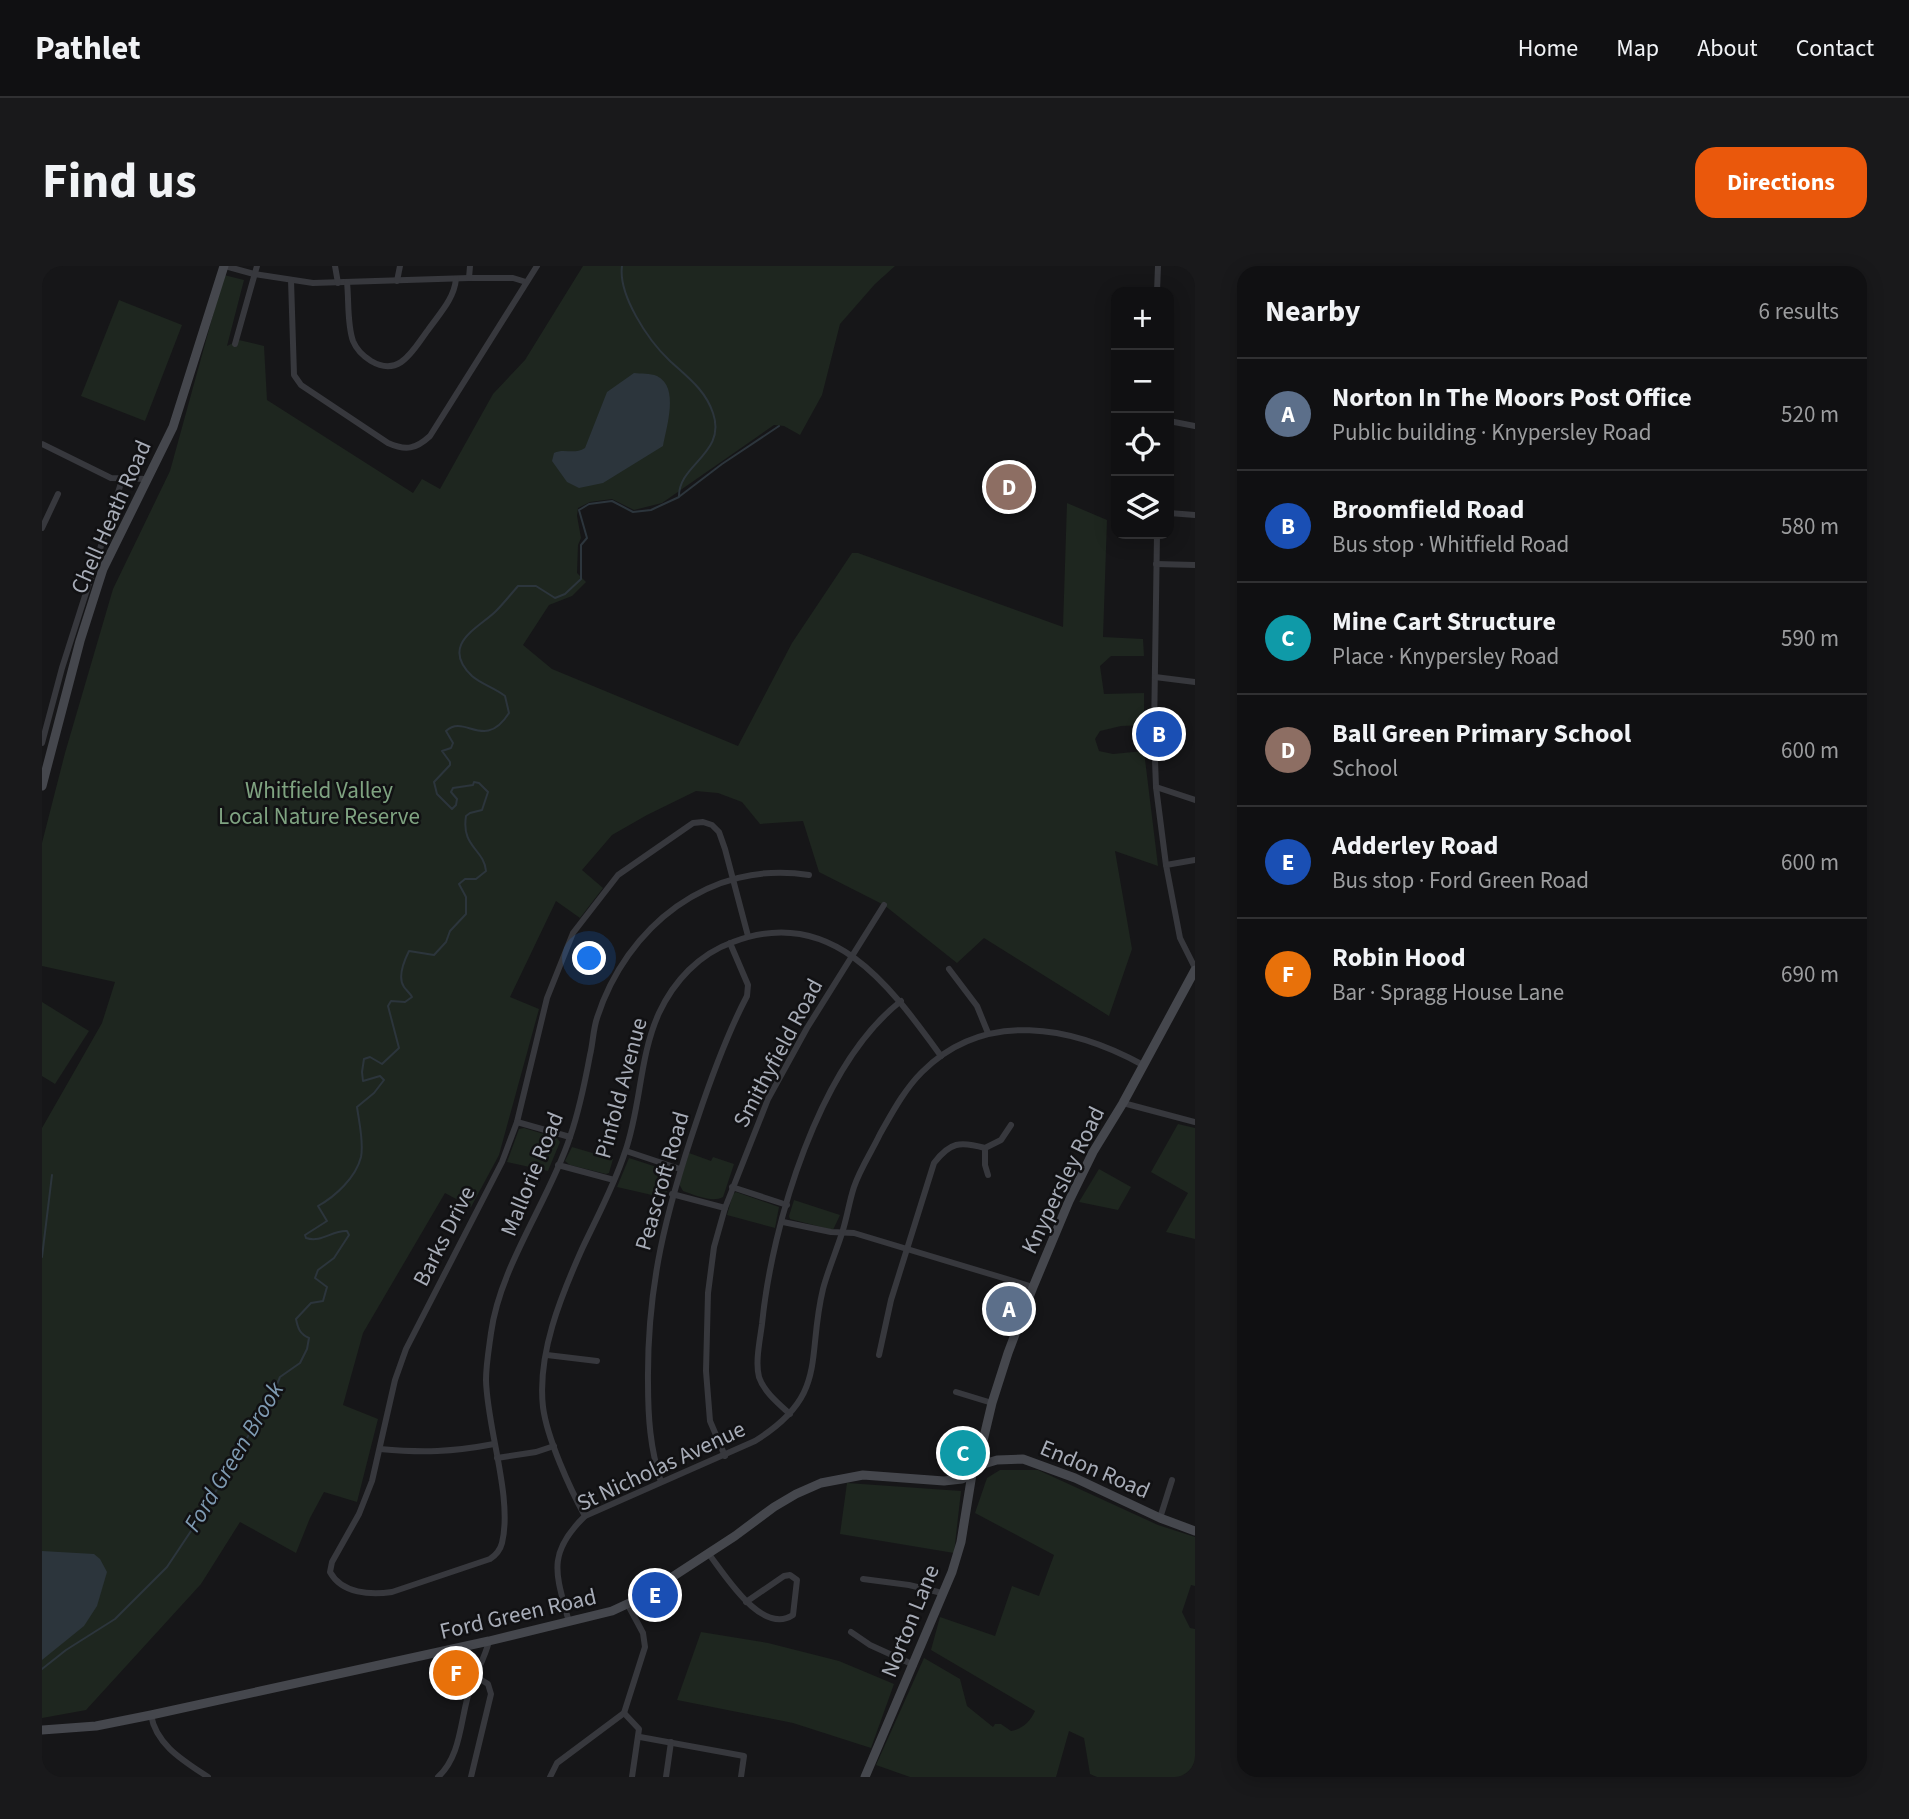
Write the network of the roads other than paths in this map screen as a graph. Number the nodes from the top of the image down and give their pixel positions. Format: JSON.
{"nodes":[{"id":1,"x":224,"y":266,"type":"edge"},
{"id":2,"x":257,"y":266,"type":"edge"},
{"id":3,"x":335,"y":266,"type":"edge"},
{"id":4,"x":400,"y":266,"type":"edge"},
{"id":5,"x":470,"y":266,"type":"edge"},
{"id":6,"x":537,"y":266,"type":"edge"},
{"id":7,"x":1158,"y":266,"type":"edge"},
{"id":8,"x":254,"y":274,"type":"junction"},
{"id":9,"x":469,"y":278,"type":"junction"},
{"id":10,"x":456,"y":279,"type":"junction"},
{"id":11,"x":291,"y":280,"type":"junction"},
{"id":12,"x":397,"y":281,"type":"junction"},
{"id":13,"x":347,"y":282,"type":"junction"},
{"id":14,"x":526,"y":282,"type":"junction"},
{"id":15,"x":338,"y":283,"type":"junction"},
{"id":16,"x":1157,"y":287,"type":"edge"},
{"id":17,"x":235,"y":344,"type":"dead end"},
{"id":18,"x":1174,"y":422,"type":"edge"},
{"id":19,"x":1195,"y":426,"type":"edge"},
{"id":20,"x":42,"y":444,"type":"edge"},
{"id":21,"x":146,"y":479,"type":"junction"},
{"id":22,"x":122,"y":480,"type":"junction"},
{"id":23,"x":58,"y":494,"type":"dead end"},
{"id":24,"x":1174,"y":513,"type":"edge"},
{"id":25,"x":1195,"y":515,"type":"edge"},
{"id":26,"x":42,"y":527,"type":"edge"},
{"id":27,"x":1157,"y":539,"type":"edge"},
{"id":28,"x":1156,"y":564,"type":"junction"},
{"id":29,"x":1195,"y":565,"type":"edge"},
{"id":30,"x":1155,"y":677,"type":"junction"},
{"id":31,"x":1195,"y":682,"type":"edge"},
{"id":32,"x":42,"y":743,"type":"edge"},
{"id":33,"x":42,"y":786,"type":"edge"},
{"id":34,"x":1156,"y":787,"type":"junction"},
{"id":35,"x":1195,"y":800,"type":"edge"},
{"id":36,"x":1195,"y":860,"type":"edge"},
{"id":37,"x":1166,"y":865,"type":"junction"},
{"id":38,"x":809,"y":875,"type":"dead end"},
{"id":39,"x":733,"y":880,"type":"junction"},
{"id":40,"x":884,"y":905,"type":"dead end"},
{"id":41,"x":748,"y":936,"type":"junction"},
{"id":42,"x":730,"y":943,"type":"junction"},
{"id":43,"x":852,"y":956,"type":"junction"},
{"id":44,"x":949,"y":968,"type":"dead end"},
{"id":45,"x":1195,"y":969,"type":"edge"},
{"id":46,"x":901,"y":1001,"type":"junction"},
{"id":47,"x":988,"y":1033,"type":"junction"},
{"id":48,"x":941,"y":1056,"type":"junction"},
{"id":49,"x":1143,"y":1065,"type":"junction"},
{"id":50,"x":1123,"y":1103,"type":"junction"},
{"id":51,"x":517,"y":1122,"type":"junction"},
{"id":52,"x":1195,"y":1122,"type":"edge"},
{"id":53,"x":1012,"y":1125,"type":"dead end"},
{"id":54,"x":570,"y":1137,"type":"junction"},
{"id":55,"x":985,"y":1148,"type":"junction"},
{"id":56,"x":626,"y":1151,"type":"junction"},
{"id":57,"x":558,"y":1165,"type":"junction"},
{"id":58,"x":680,"y":1169,"type":"junction"},
{"id":59,"x":989,"y":1175,"type":"dead end"},
{"id":60,"x":614,"y":1180,"type":"junction"},
{"id":61,"x":732,"y":1188,"type":"junction"},
{"id":62,"x":672,"y":1194,"type":"junction"},
{"id":63,"x":787,"y":1205,"type":"junction"},
{"id":64,"x":725,"y":1208,"type":"junction"},
{"id":65,"x":783,"y":1222,"type":"junction"},
{"id":66,"x":842,"y":1233,"type":"junction"},
{"id":67,"x":906,"y":1249,"type":"junction"},
{"id":68,"x":1033,"y":1287,"type":"junction"},
{"id":69,"x":547,"y":1355,"type":"junction"},
{"id":70,"x":879,"y":1355,"type":"dead end"},
{"id":71,"x":597,"y":1361,"type":"dead end"},
{"id":72,"x":956,"y":1392,"type":"dead end"},
{"id":73,"x":992,"y":1404,"type":"junction"},
{"id":74,"x":790,"y":1414,"type":"junction"},
{"id":75,"x":494,"y":1444,"type":"junction"},
{"id":76,"x":554,"y":1446,"type":"junction"},
{"id":77,"x":380,"y":1449,"type":"junction"},
{"id":78,"x":725,"y":1456,"type":"junction"},
{"id":79,"x":496,"y":1458,"type":"junction"},
{"id":80,"x":974,"y":1470,"type":"junction"},
{"id":81,"x":1172,"y":1480,"type":"dead end"},
{"id":82,"x":660,"y":1482,"type":"junction"},
{"id":83,"x":585,"y":1516,"type":"junction"},
{"id":84,"x":1160,"y":1518,"type":"junction"},
{"id":85,"x":1195,"y":1531,"type":"edge"},
{"id":86,"x":708,"y":1553,"type":"junction"},
{"id":87,"x":863,"y":1579,"type":"dead end"},
{"id":88,"x":942,"y":1593,"type":"junction"},
{"id":89,"x":746,"y":1602,"type":"junction"},
{"id":90,"x":628,"y":1605,"type":"junction"},
{"id":91,"x":569,"y":1622,"type":"junction"},
{"id":92,"x":851,"y":1632,"type":"dead end"},
{"id":93,"x":489,"y":1642,"type":"junction"},
{"id":94,"x":914,"y":1665,"type":"junction"},
{"id":95,"x":475,"y":1676,"type":"junction"},
{"id":96,"x":624,"y":1713,"type":"junction"},
{"id":97,"x":151,"y":1715,"type":"junction"},
{"id":98,"x":42,"y":1730,"type":"edge"},
{"id":99,"x":640,"y":1737,"type":"junction"},
{"id":100,"x":671,"y":1742,"type":"junction"},
{"id":101,"x":205,"y":1776,"type":"edge"},
{"id":102,"x":438,"y":1777,"type":"edge"},
{"id":103,"x":471,"y":1777,"type":"edge"},
{"id":104,"x":550,"y":1777,"type":"edge"},
{"id":105,"x":632,"y":1777,"type":"edge"},
{"id":106,"x":666,"y":1777,"type":"edge"},
{"id":107,"x":741,"y":1777,"type":"edge"},
{"id":108,"x":865,"y":1777,"type":"edge"}],
"edges":[{"from":1,"to":8,"type":"street"},
{"from":1,"to":21,"type":"street","name":"Chell Heath Road"},
{"from":2,"to":8,"type":"street"},
{"from":3,"to":15,"type":"street"},
{"from":4,"to":12,"type":"street"},
{"from":5,"to":9,"type":"street"},
{"from":6,"to":14,"type":"street"},
{"from":7,"to":16,"type":"street"},
{"from":8,"to":11,"type":"street"},
{"from":8,"to":17,"type":"street"},
{"from":9,"to":10,"type":"street"},
{"from":9,"to":14,"type":"street"},
{"from":10,"to":12,"type":"street"},
{"from":10,"to":13,"type":"street"},
{"from":11,"to":14,"type":"street"},
{"from":11,"to":15,"type":"street"},
{"from":12,"to":13,"type":"street"},
{"from":13,"to":15,"type":"street"},
{"from":18,"to":19,"type":"street"},
{"from":20,"to":22,"type":"street"},
{"from":21,"to":22,"type":"street"},
{"from":21,"to":33,"type":"street","name":"Chell Heath Road"},
{"from":22,"to":32,"type":"street","name":"Chell Heath Road"},
{"from":23,"to":26,"type":"street"},
{"from":24,"to":25,"type":"street"},
{"from":27,"to":28,"type":"street"},
{"from":28,"to":29,"type":"street"},
{"from":28,"to":30,"type":"street"},
{"from":30,"to":31,"type":"street"},
{"from":30,"to":34,"type":"street"},
{"from":34,"to":35,"type":"street"},
{"from":34,"to":37,"type":"street"},
{"from":36,"to":37,"type":"street"},
{"from":37,"to":45,"type":"street"},
{"from":38,"to":39,"type":"street","name":"Mallorie Road"},
{"from":39,"to":41,"type":"street","name":"Barks Drive"},
{"from":39,"to":51,"type":"street","name":"Barks Drive"},
{"from":39,"to":54,"type":"street","name":"Mallorie Road"},
{"from":40,"to":43,"type":"street","name":"Smithyfield Road"},
{"from":41,"to":42,"type":"street","name":"Pinfold Avenue"},
{"from":41,"to":43,"type":"street","name":"Pinfold Avenue"},
{"from":42,"to":56,"type":"street","name":"Pinfold Avenue"},
{"from":42,"to":58,"type":"street","name":"Peascroft Road"},
{"from":43,"to":46,"type":"street","name":"Pinfold Avenue"},
{"from":43,"to":61,"type":"street","name":"Smithyfield Road"},
{"from":44,"to":47,"type":"street"},
{"from":45,"to":49,"type":"street","name":"Knypersley Road"},
{"from":46,"to":48,"type":"street","name":"Pinfold Avenue"},
{"from":46,"to":63,"type":"street"},
{"from":47,"to":48,"type":"street","name":"St Nicholas Avenue"},
{"from":47,"to":49,"type":"street","name":"St Nicholas Avenue"},
{"from":48,"to":66,"type":"street","name":"St Nicholas Avenue"},
{"from":49,"to":50,"type":"street","name":"Knypersley Road"},
{"from":50,"to":52,"type":"street"},
{"from":50,"to":68,"type":"street","name":"Knypersley Road"},
{"from":51,"to":54,"type":"street"},
{"from":51,"to":77,"type":"street","name":"Barks Drive"},
{"from":53,"to":55,"type":"street"},
{"from":54,"to":57,"type":"street","name":"Mallorie Road"},
{"from":55,"to":59,"type":"street"},
{"from":55,"to":67,"type":"street"},
{"from":56,"to":58,"type":"street"},
{"from":56,"to":60,"type":"street","name":"Pinfold Avenue"},
{"from":57,"to":60,"type":"street"},
{"from":57,"to":75,"type":"street","name":"Mallorie Road"},
{"from":58,"to":62,"type":"street","name":"Peascroft Road"},
{"from":60,"to":69,"type":"street","name":"Pinfold Avenue"},
{"from":61,"to":63,"type":"street"},
{"from":61,"to":64,"type":"street","name":"Smithyfield Road"},
{"from":62,"to":64,"type":"street"},
{"from":62,"to":82,"type":"street","name":"Peascroft Road"},
{"from":63,"to":65,"type":"street"},
{"from":64,"to":78,"type":"street","name":"Smithyfield Road"},
{"from":65,"to":66,"type":"street"},
{"from":65,"to":74,"type":"street"},
{"from":66,"to":67,"type":"street"},
{"from":66,"to":74,"type":"street","name":"St Nicholas Avenue"},
{"from":67,"to":68,"type":"street"},
{"from":67,"to":70,"type":"street"},
{"from":68,"to":73,"type":"street","name":"Knypersley Road"},
{"from":69,"to":71,"type":"street"},
{"from":69,"to":76,"type":"street","name":"Pinfold Avenue"},
{"from":72,"to":73,"type":"street"},
{"from":73,"to":80,"type":"street","name":"Knypersley Road"},
{"from":74,"to":78,"type":"street","name":"St Nicholas Avenue"},
{"from":75,"to":77,"type":"street"},
{"from":75,"to":79,"type":"street","name":"Mallorie Road"},
{"from":76,"to":79,"type":"street"},
{"from":76,"to":83,"type":"street","name":"Pinfold Avenue"},
{"from":77,"to":79,"type":"street","name":"Barks Drive"},
{"from":78,"to":82,"type":"street","name":"St Nicholas Avenue"},
{"from":80,"to":84,"type":"street","name":"Endon Road"},
{"from":80,"to":86,"type":"street","name":"Ford Green Road"},
{"from":80,"to":88,"type":"street","name":"Norton Lane"},
{"from":81,"to":84,"type":"street"},
{"from":82,"to":83,"type":"street","name":"St Nicholas Avenue"},
{"from":83,"to":91,"type":"street","name":"St Nicholas Avenue"},
{"from":84,"to":85,"type":"street","name":"Endon Road"},
{"from":86,"to":89,"type":"street"},
{"from":86,"to":90,"type":"street","name":"Ford Green Road"},
{"from":87,"to":88,"type":"street"},
{"from":88,"to":94,"type":"street","name":"Norton Lane"},
{"from":89,"to":89,"type":"street"},
{"from":90,"to":91,"type":"street","name":"Ford Green Road"},
{"from":90,"to":96,"type":"street"},
{"from":91,"to":93,"type":"street","name":"Ford Green Road"},
{"from":92,"to":94,"type":"street"},
{"from":93,"to":95,"type":"street"},
{"from":93,"to":97,"type":"street","name":"Ford Green Road"},
{"from":94,"to":108,"type":"street","name":"Norton Lane"},
{"from":95,"to":102,"type":"street"},
{"from":95,"to":103,"type":"street"},
{"from":96,"to":99,"type":"street"},
{"from":96,"to":104,"type":"street"},
{"from":97,"to":98,"type":"street","name":"Ford Green Road"},
{"from":97,"to":101,"type":"street"},
{"from":99,"to":100,"type":"street"},
{"from":99,"to":105,"type":"street"},
{"from":100,"to":106,"type":"street"},
{"from":100,"to":107,"type":"street"}]}
